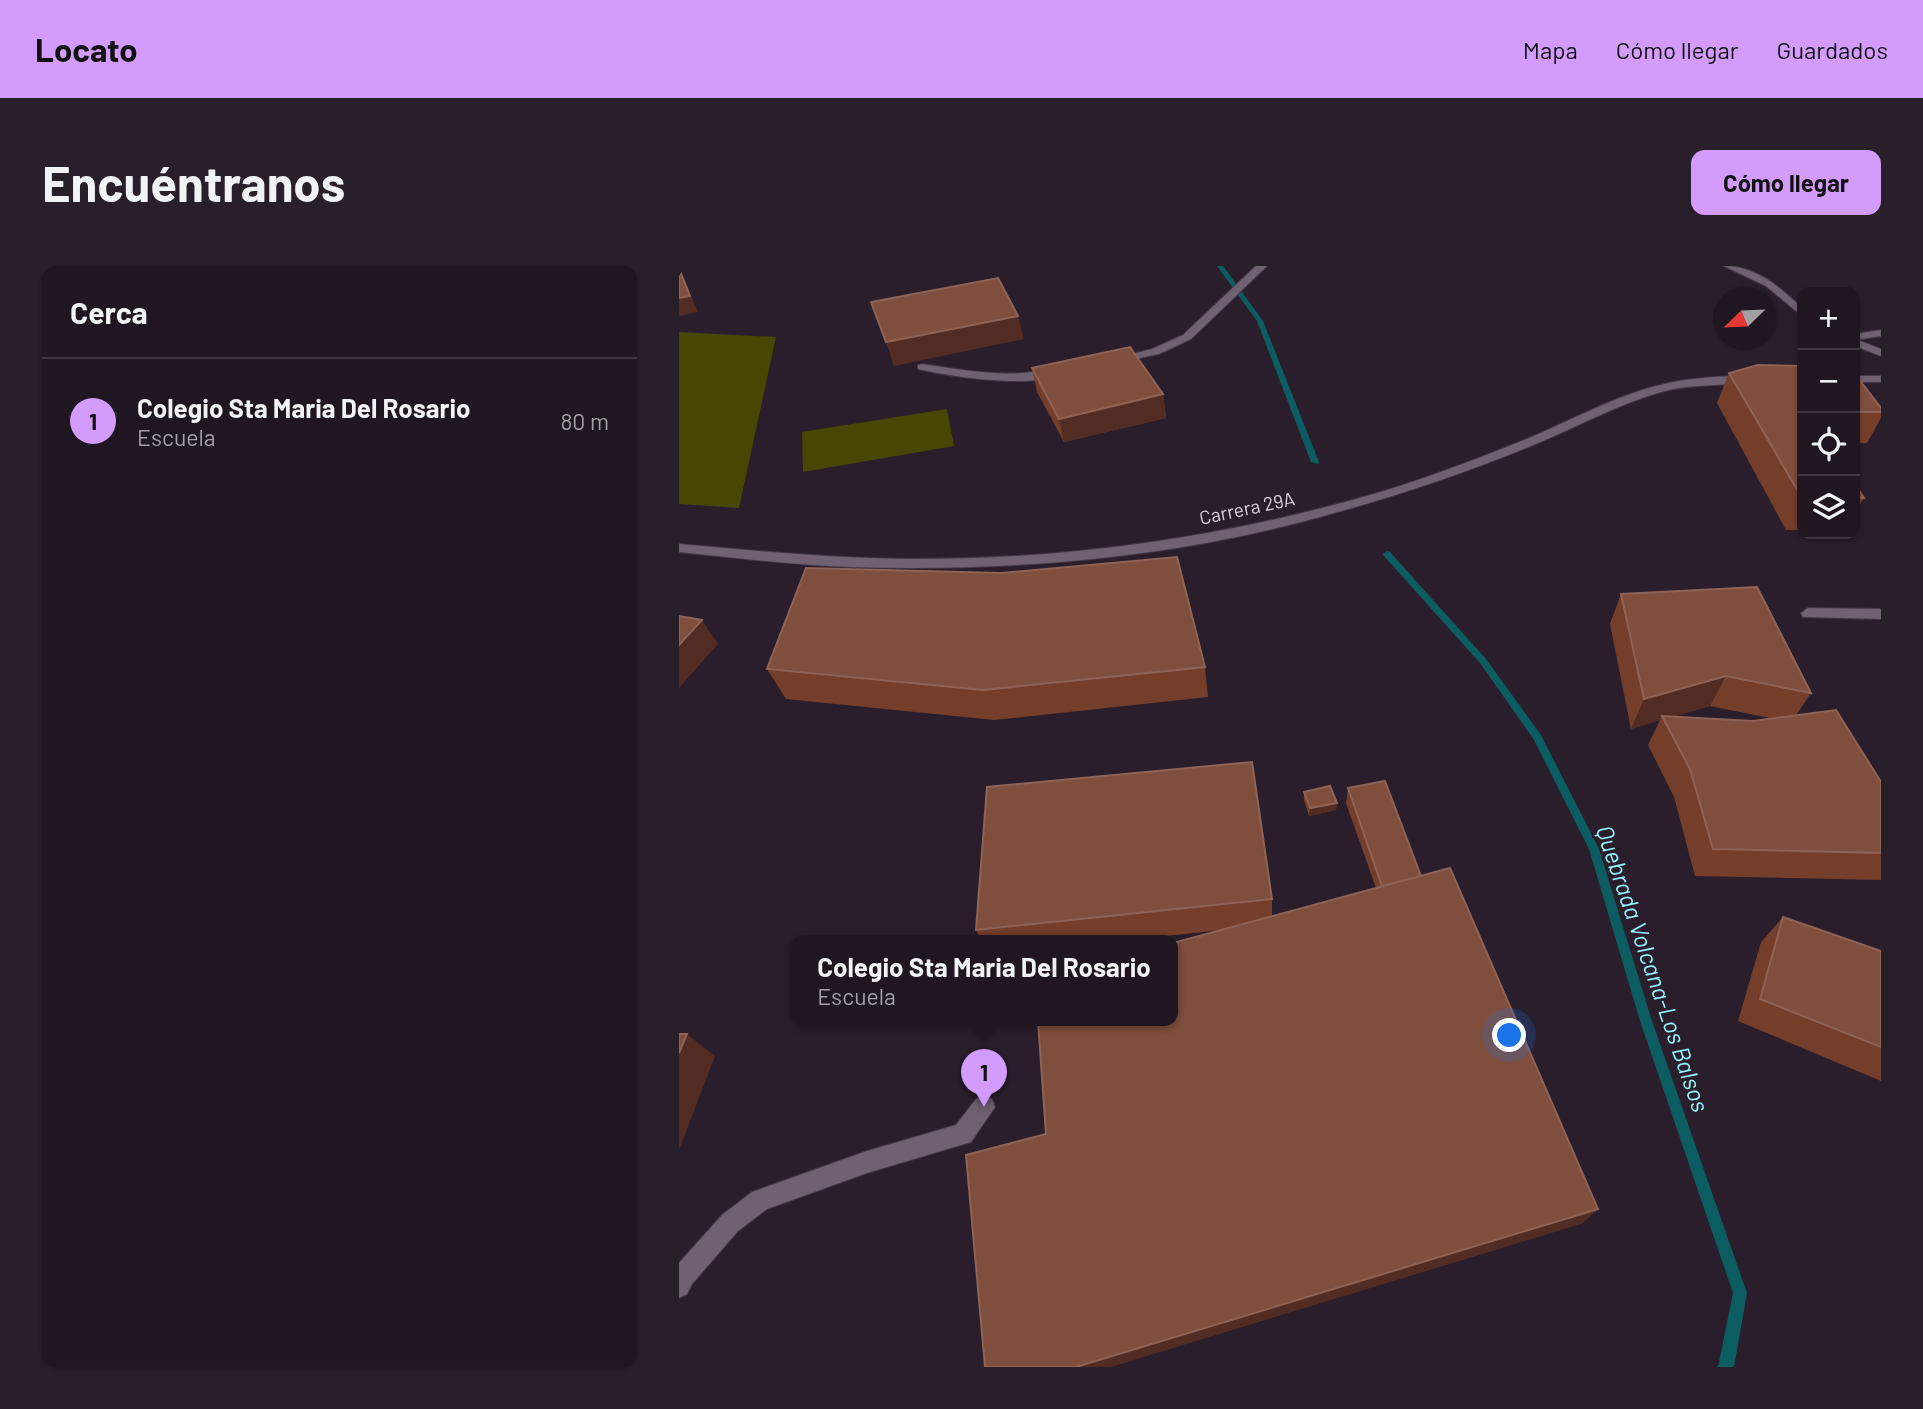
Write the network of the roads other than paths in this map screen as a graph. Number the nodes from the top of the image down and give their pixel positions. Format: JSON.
{"nodes":[{"id":1,"x":1262,"y":266,"type":"edge"},
{"id":2,"x":1729,"y":266,"type":"edge"},
{"id":3,"x":1767,"y":270,"type":"dead end"},
{"id":4,"x":1770,"y":284,"type":"junction"},
{"id":5,"x":1797,"y":308,"type":"edge"},
{"id":6,"x":1881,"y":333,"type":"edge"},
{"id":7,"x":1860,"y":338,"type":"edge"},
{"id":8,"x":1860,"y":342,"type":"edge"},
{"id":9,"x":1881,"y":354,"type":"edge"},
{"id":10,"x":1105,"y":362,"type":"edge"},
{"id":11,"x":922,"y":367,"type":"dead end"},
{"id":12,"x":1066,"y":370,"type":"edge"},
{"id":13,"x":1764,"y":379,"type":"edge"},
{"id":14,"x":1860,"y":379,"type":"edge"},
{"id":15,"x":1881,"y":379,"type":"edge"},
{"id":16,"x":679,"y":548,"type":"edge"},
{"id":17,"x":1808,"y":612,"type":"dead end"},
{"id":18,"x":1881,"y":614,"type":"edge"},
{"id":19,"x":984,"y":1107,"type":"dead end"},
{"id":20,"x":679,"y":1286,"type":"edge"}],
"edges":[{"from":1,"to":10,"type":"street"},
{"from":2,"to":4,"type":"street"},
{"from":3,"to":4,"type":"street"},
{"from":4,"to":5,"type":"street"},
{"from":6,"to":7,"type":"street"},
{"from":8,"to":9,"type":"street"},
{"from":11,"to":12,"type":"street"},
{"from":13,"to":16,"type":"street","name":"Carrera 29A"},
{"from":14,"to":15,"type":"street"},
{"from":17,"to":18,"type":"street"},
{"from":19,"to":20,"type":"street"}]}
